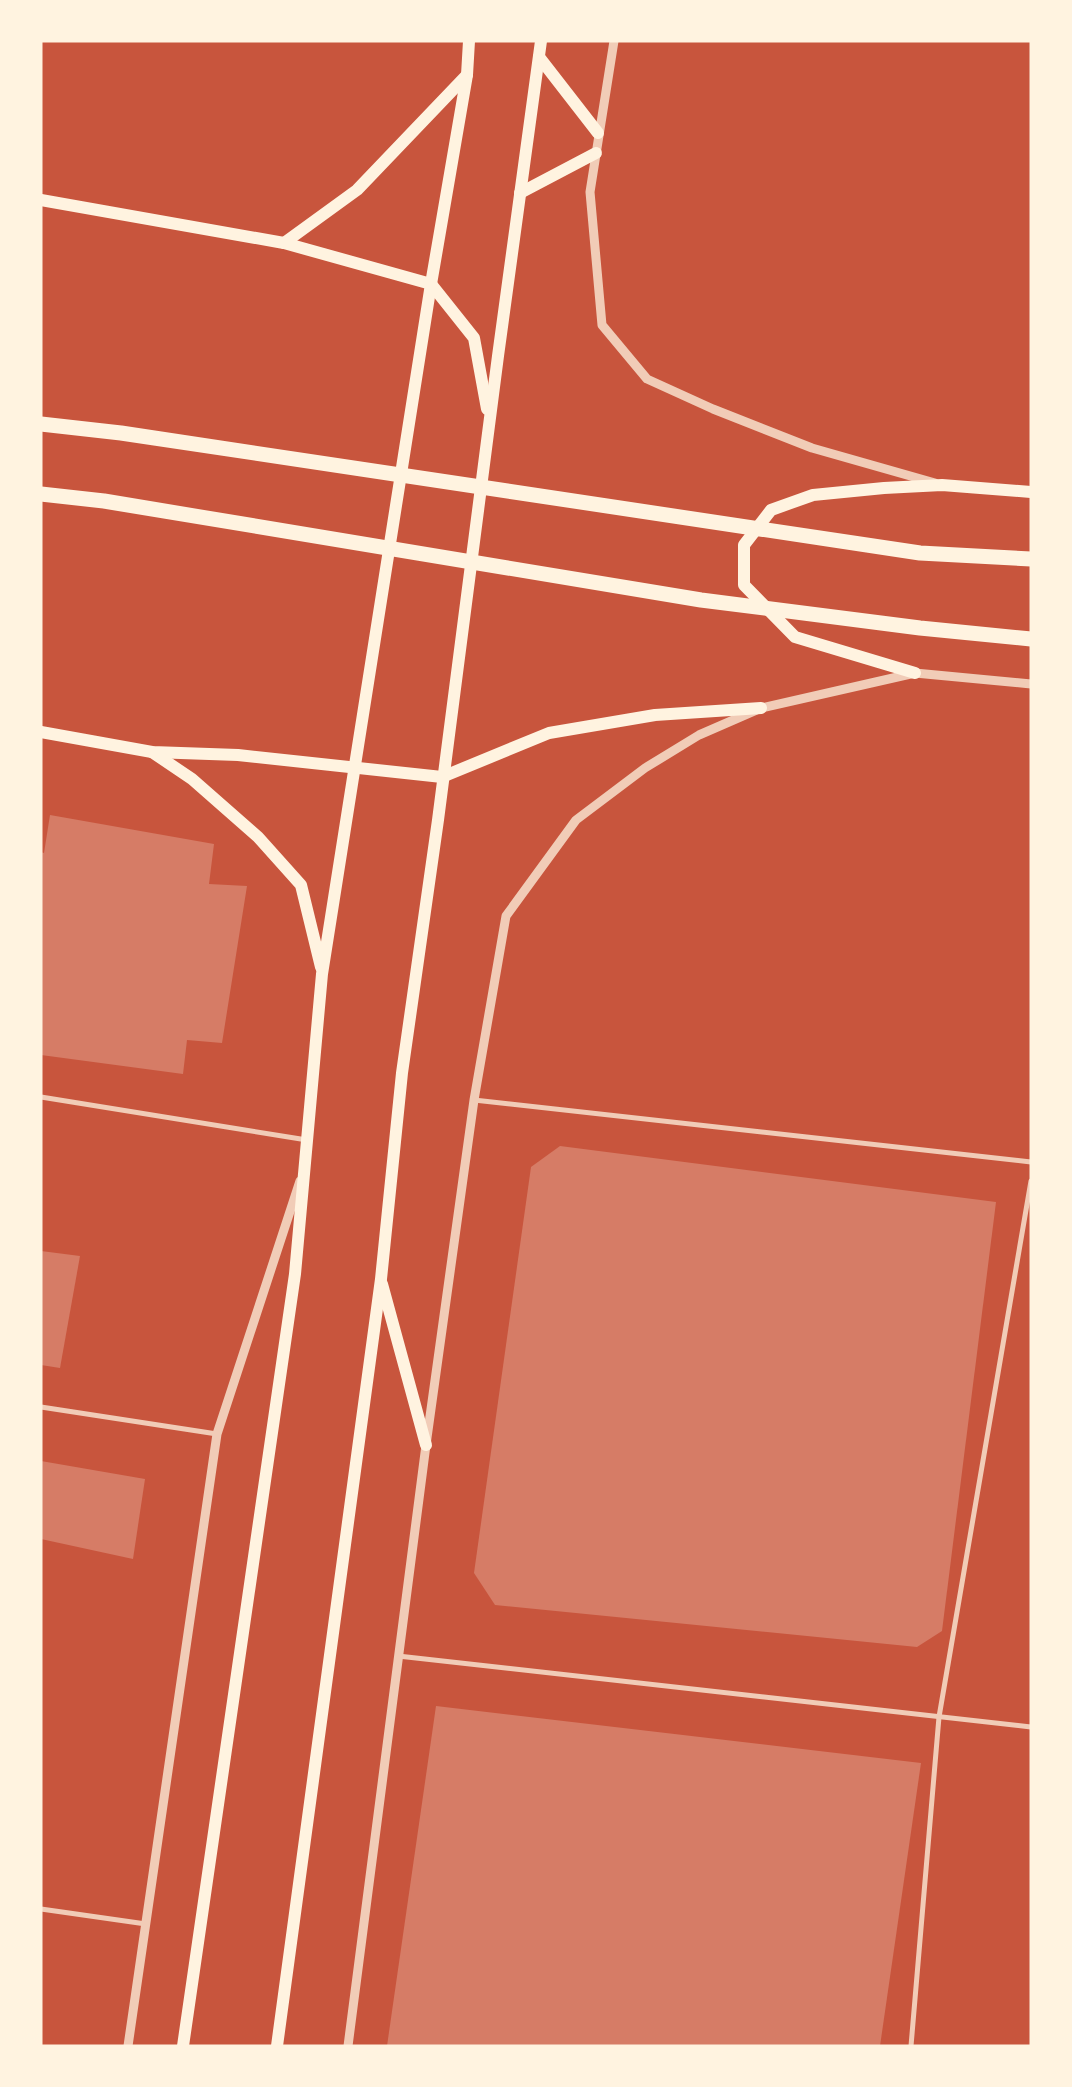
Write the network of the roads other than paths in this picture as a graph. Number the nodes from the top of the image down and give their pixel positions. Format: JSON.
{"nodes":[{"id":1,"x":468,"y":41,"type":"edge"},
{"id":2,"x":541,"y":41,"type":"edge"},
{"id":3,"x":614,"y":41,"type":"edge"},
{"id":4,"x":539,"y":58,"type":"junction"},
{"id":5,"x":467,"y":75,"type":"junction"},
{"id":6,"x":598,"y":133,"type":"junction"},
{"id":7,"x":596,"y":153,"type":"junction"},
{"id":8,"x":520,"y":193,"type":"junction"},
{"id":9,"x":41,"y":200,"type":"edge"},
{"id":10,"x":284,"y":243,"type":"junction"},
{"id":11,"x":431,"y":284,"type":"junction"},
{"id":12,"x":489,"y":422,"type":"junction"},
{"id":13,"x":41,"y":424,"type":"edge"},
{"id":14,"x":942,"y":485,"type":"junction"},
{"id":15,"x":1031,"y":492,"type":"edge"},
{"id":16,"x":41,"y":494,"type":"edge"},
{"id":17,"x":1031,"y":559,"type":"edge"},
{"id":18,"x":1031,"y":639,"type":"edge"},
{"id":19,"x":916,"y":673,"type":"junction"},
{"id":20,"x":1031,"y":684,"type":"edge"},
{"id":21,"x":761,"y":708,"type":"junction"},
{"id":22,"x":41,"y":732,"type":"edge"},
{"id":23,"x":152,"y":752,"type":"junction"},
{"id":24,"x":356,"y":766,"type":"junction"},
{"id":25,"x":442,"y":777,"type":"junction"},
{"id":26,"x":322,"y":974,"type":"junction"},
{"id":27,"x":41,"y":1097,"type":"edge"},
{"id":28,"x":474,"y":1100,"type":"junction"},
{"id":29,"x":307,"y":1140,"type":"junction"},
{"id":30,"x":1031,"y":1162,"type":"edge"},
{"id":31,"x":305,"y":1164,"type":"junction"},
{"id":32,"x":1031,"y":1181,"type":"edge"},
{"id":33,"x":381,"y":1279,"type":"junction"},
{"id":34,"x":41,"y":1407,"type":"edge"},
{"id":35,"x":217,"y":1434,"type":"junction"},
{"id":36,"x":426,"y":1445,"type":"junction"},
{"id":37,"x":398,"y":1656,"type":"junction"},
{"id":38,"x":939,"y":1717,"type":"junction"},
{"id":39,"x":1031,"y":1727,"type":"edge"},
{"id":40,"x":41,"y":1910,"type":"edge"},
{"id":41,"x":146,"y":1924,"type":"junction"},
{"id":42,"x":128,"y":2046,"type":"edge"},
{"id":43,"x":182,"y":2046,"type":"edge"},
{"id":44,"x":277,"y":2046,"type":"edge"},
{"id":45,"x":348,"y":2046,"type":"edge"},
{"id":46,"x":911,"y":2046,"type":"edge"}],
"edges":[{"from":1,"to":5,"type":"main road"},
{"from":2,"to":4,"type":"main road"},
{"from":3,"to":6,"type":"street"},
{"from":4,"to":6,"type":"main road"},
{"from":4,"to":8,"type":"main road"},
{"from":5,"to":10,"type":"main road"},
{"from":5,"to":11,"type":"main road"},
{"from":6,"to":7,"type":"street"},
{"from":7,"to":8,"type":"main road"},
{"from":7,"to":14,"type":"street"},
{"from":8,"to":12,"type":"main road"},
{"from":9,"to":10,"type":"main road"},
{"from":10,"to":11,"type":"main road"},
{"from":11,"to":12,"type":"main road"},
{"from":11,"to":24,"type":"main road"},
{"from":12,"to":25,"type":"main road"},
{"from":13,"to":17,"type":"highway"},
{"from":14,"to":15,"type":"main road"},
{"from":14,"to":19,"type":"main road"},
{"from":16,"to":18,"type":"highway"},
{"from":19,"to":20,"type":"street"},
{"from":19,"to":21,"type":"street"},
{"from":21,"to":25,"type":"main road"},
{"from":21,"to":28,"type":"street"},
{"from":22,"to":23,"type":"main road"},
{"from":23,"to":24,"type":"main road"},
{"from":23,"to":26,"type":"main road"},
{"from":24,"to":25,"type":"main road"},
{"from":24,"to":26,"type":"main road"},
{"from":25,"to":33,"type":"main road"},
{"from":26,"to":29,"type":"main road"},
{"from":27,"to":29,"type":"street"},
{"from":28,"to":30,"type":"street"},
{"from":28,"to":36,"type":"street"},
{"from":29,"to":31,"type":"main road"},
{"from":31,"to":35,"type":"street"},
{"from":31,"to":43,"type":"main road"},
{"from":32,"to":38,"type":"street"},
{"from":33,"to":36,"type":"main road"},
{"from":33,"to":44,"type":"main road"},
{"from":34,"to":35,"type":"street"},
{"from":35,"to":41,"type":"street"},
{"from":36,"to":37,"type":"street"},
{"from":37,"to":38,"type":"street"},
{"from":37,"to":45,"type":"street"},
{"from":38,"to":39,"type":"street"},
{"from":38,"to":46,"type":"street"},
{"from":40,"to":41,"type":"street"},
{"from":41,"to":42,"type":"street"}]}
